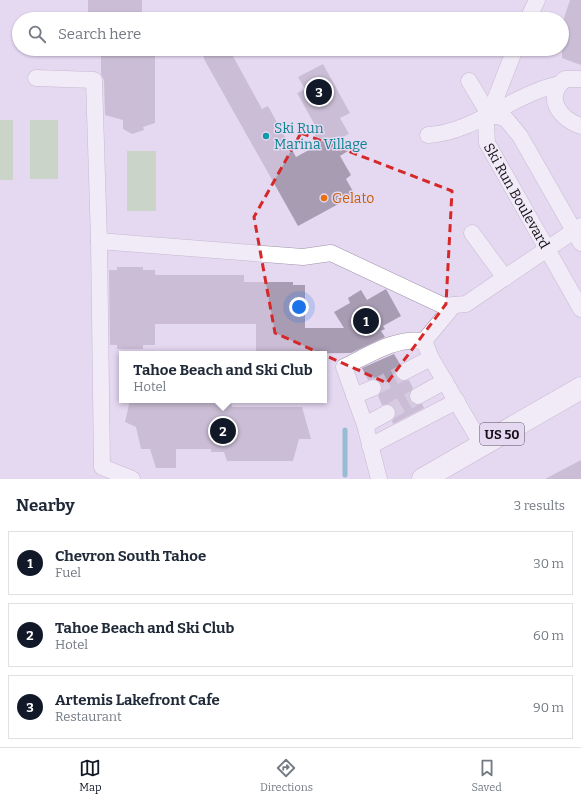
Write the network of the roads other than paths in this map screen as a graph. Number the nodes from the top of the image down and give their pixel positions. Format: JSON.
{"nodes":[{"id":1,"x":537,"y":0,"type":"edge"},
{"id":2,"x":531,"y":12,"type":"edge"},
{"id":3,"x":512,"y":56,"type":"edge"},
{"id":4,"x":36,"y":78,"type":"dead end"},
{"id":5,"x":581,"y":79,"type":"edge"},
{"id":6,"x":469,"y":81,"type":"dead end"},
{"id":7,"x":560,"y":83,"type":"junction"},
{"id":8,"x":490,"y":116,"type":"junction"},
{"id":9,"x":581,"y":126,"type":"edge"},
{"id":10,"x":428,"y":135,"type":"dead end"},
{"id":11,"x":472,"y":233,"type":"dead end"},
{"id":12,"x":578,"y":233,"type":"edge"},
{"id":13,"x":99,"y":240,"type":"junction"},
{"id":14,"x":547,"y":250,"type":"junction"},
{"id":15,"x":505,"y":278,"type":"junction"},
{"id":16,"x":454,"y":305,"type":"junction"},
{"id":17,"x":581,"y":309,"type":"edge"},
{"id":18,"x":424,"y":341,"type":"junction"},
{"id":19,"x":431,"y":358,"type":"junction"},
{"id":20,"x":404,"y":372,"type":"tunnel mouth"},
{"id":21,"x":445,"y":381,"type":"junction"},
{"id":22,"x":373,"y":388,"type":"tunnel mouth"},
{"id":23,"x":581,"y":388,"type":"edge"},
{"id":24,"x":354,"y":396,"type":"junction"},
{"id":25,"x":418,"y":396,"type":"tunnel mouth"},
{"id":26,"x":456,"y":401,"type":"junction"},
{"id":27,"x":387,"y":413,"type":"tunnel mouth"},
{"id":28,"x":365,"y":425,"type":"junction"},
{"id":29,"x":482,"y":445,"type":"junction"},
{"id":30,"x":370,"y":446,"type":"junction"},
{"id":31,"x":132,"y":479,"type":"edge"},
{"id":32,"x":380,"y":479,"type":"edge"},
{"id":33,"x":423,"y":479,"type":"edge"}],
"edges":[{"from":1,"to":2,"type":"street"},
{"from":3,"to":8,"type":"street"},
{"from":4,"to":13,"type":"street"},
{"from":5,"to":7,"type":"street"},
{"from":6,"to":8,"type":"street"},
{"from":7,"to":8,"type":"street"},
{"from":7,"to":9,"type":"street"},
{"from":8,"to":10,"type":"street"},
{"from":8,"to":12,"type":"street","name":"Ski Run Boulevard"},
{"from":8,"to":14,"type":"street","name":"Ski Run Boulevard"},
{"from":11,"to":15,"type":"street"},
{"from":12,"to":14,"type":"street"},
{"from":13,"to":16,"type":"street"},
{"from":13,"to":31,"type":"street"},
{"from":14,"to":15,"type":"street"},
{"from":14,"to":17,"type":"street","name":"Ski Run Boulevard"},
{"from":15,"to":16,"type":"street"},
{"from":16,"to":18,"type":"street"},
{"from":18,"to":19,"type":"street"},
{"from":18,"to":24,"type":"street"},
{"from":19,"to":20,"type":"street"},
{"from":19,"to":21,"type":"street"},
{"from":21,"to":25,"type":"street"},
{"from":21,"to":26,"type":"street"},
{"from":22,"to":24,"type":"street"},
{"from":23,"to":29,"type":"highway","number":"US 50"},
{"from":24,"to":28,"type":"street"},
{"from":26,"to":29,"type":"street"},
{"from":26,"to":30,"type":"street"},
{"from":27,"to":28,"type":"street"},
{"from":28,"to":30,"type":"street"},
{"from":29,"to":33,"type":"highway","number":"US 50"},
{"from":30,"to":32,"type":"street"}]}
